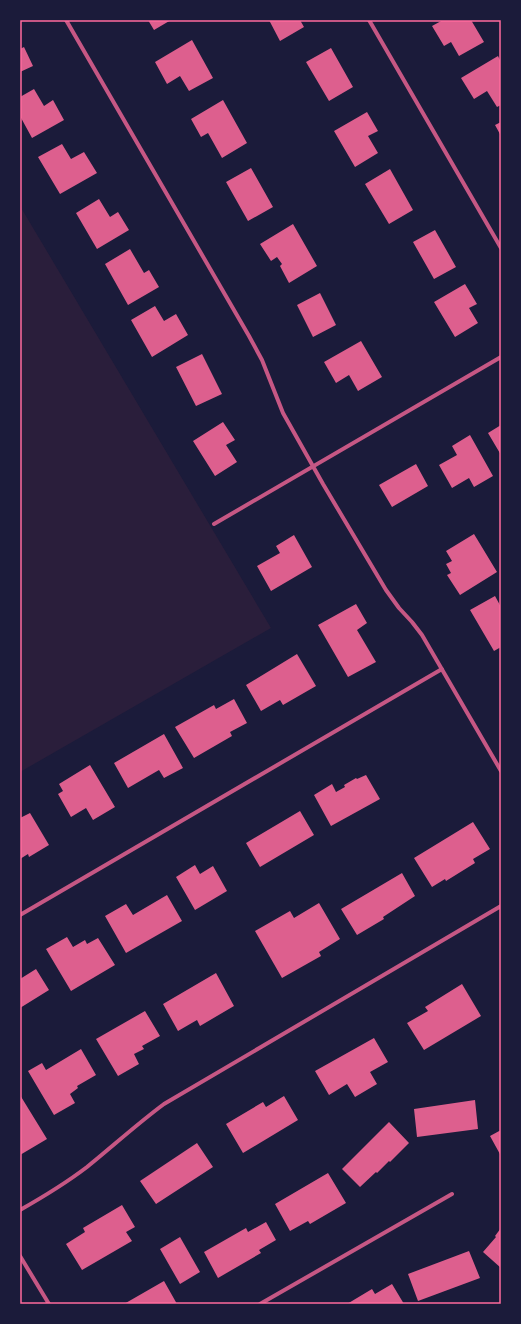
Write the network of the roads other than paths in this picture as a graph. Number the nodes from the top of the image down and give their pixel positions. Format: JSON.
{"nodes":[{"id":1,"x":66,"y":20,"type":"edge"},
{"id":2,"x":369,"y":20,"type":"edge"},
{"id":3,"x":501,"y":248,"type":"edge"},
{"id":4,"x":501,"y":357,"type":"edge"},
{"id":5,"x":313,"y":467,"type":"junction"},
{"id":6,"x":214,"y":524,"type":"dead end"},
{"id":7,"x":442,"y":669,"type":"junction"},
{"id":8,"x":501,"y":771,"type":"edge"},
{"id":9,"x":501,"y":906,"type":"edge"},
{"id":10,"x":20,"y":914,"type":"edge"},
{"id":11,"x":452,"y":1194,"type":"dead end"},
{"id":12,"x":20,"y":1210,"type":"edge"},
{"id":13,"x":20,"y":1256,"type":"edge"},
{"id":14,"x":49,"y":1304,"type":"edge"},
{"id":15,"x":260,"y":1304,"type":"edge"}],
"edges":[{"from":1,"to":5,"type":"street"},
{"from":2,"to":3,"type":"street"},
{"from":4,"to":5,"type":"street"},
{"from":5,"to":6,"type":"street"},
{"from":5,"to":7,"type":"street"},
{"from":7,"to":8,"type":"street"},
{"from":7,"to":10,"type":"street"},
{"from":9,"to":12,"type":"street"},
{"from":11,"to":15,"type":"street"},
{"from":13,"to":14,"type":"street"}]}
